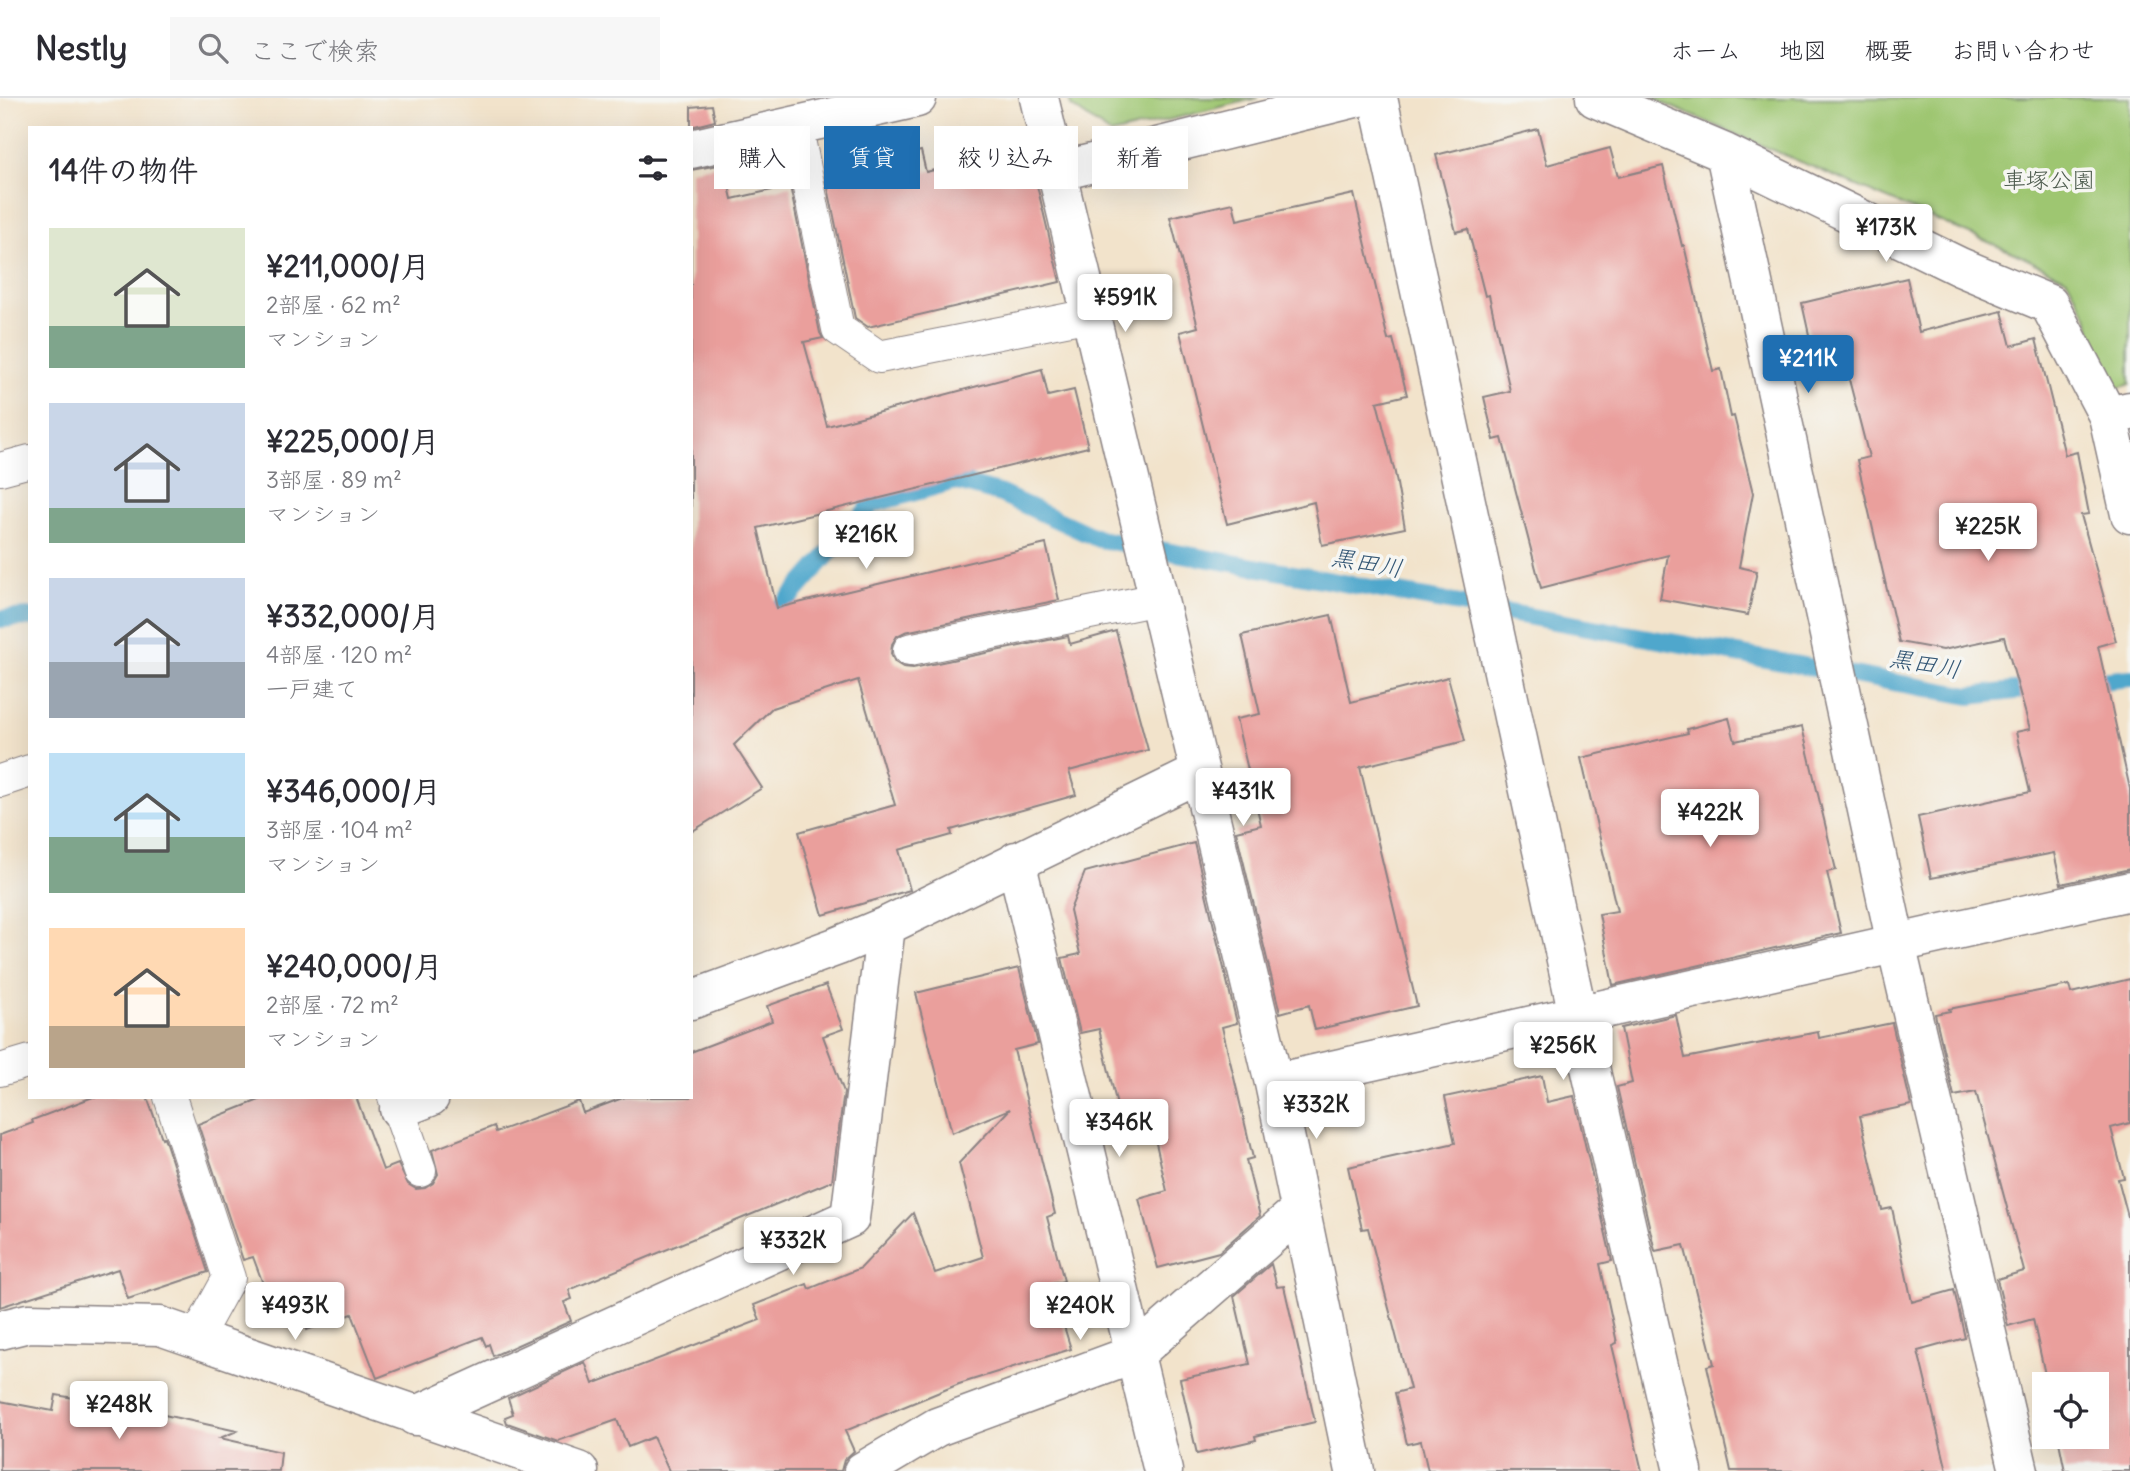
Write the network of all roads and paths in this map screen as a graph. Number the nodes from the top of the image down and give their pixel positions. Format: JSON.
{"nodes":[{"id":1,"x":917,"y":98,"type":"edge"},
{"id":2,"x":1039,"y":98,"type":"edge"},
{"id":3,"x":1355,"y":98,"type":"edge"},
{"id":4,"x":1378,"y":98,"type":"edge"},
{"id":5,"x":1595,"y":98,"type":"edge"},
{"id":6,"x":815,"y":114,"type":"edge"},
{"id":7,"x":1045,"y":126,"type":"edge"},
{"id":8,"x":693,"y":148,"type":"edge"},
{"id":9,"x":1725,"y":153,"type":"junction"},
{"id":10,"x":1078,"y":167,"type":"edge"},
{"id":11,"x":1060,"y":189,"type":"edge"},
{"id":12,"x":1090,"y":315,"type":"junction"},
{"id":13,"x":2119,"y":413,"type":"edge"},
{"id":14,"x":28,"y":462,"type":"edge"},
{"id":15,"x":0,"y":470,"type":"edge"},
{"id":16,"x":2130,"y":514,"type":"edge"},
{"id":17,"x":1157,"y":592,"type":"junction"},
{"id":18,"x":909,"y":650,"type":"dead end"},
{"id":19,"x":28,"y":772,"type":"edge"},
{"id":20,"x":1199,"y":773,"type":"junction"},
{"id":21,"x":0,"y":781,"type":"edge"},
{"id":22,"x":1016,"y":860,"type":"junction"},
{"id":23,"x":2130,"y":891,"type":"edge"},
{"id":24,"x":886,"y":926,"type":"junction"},
{"id":25,"x":1896,"y":944,"type":"junction"},
{"id":26,"x":693,"y":999,"type":"edge"},
{"id":27,"x":1578,"y":1015,"type":"junction"},
{"id":28,"x":28,"y":1062,"type":"edge"},
{"id":29,"x":0,"y":1070,"type":"edge"},
{"id":30,"x":1274,"y":1083,"type":"junction"},
{"id":31,"x":171,"y":1099,"type":"edge"},
{"id":32,"x":408,"y":1101,"type":"edge"},
{"id":33,"x":420,"y":1171,"type":"dead end"},
{"id":34,"x":1299,"y":1210,"type":"junction"},
{"id":35,"x":0,"y":1329,"type":"edge"},
{"id":36,"x":196,"y":1339,"type":"junction"},
{"id":37,"x":1135,"y":1354,"type":"junction"},
{"id":38,"x":415,"y":1416,"type":"junction"},
{"id":39,"x":579,"y":1471,"type":"edge"},
{"id":40,"x":863,"y":1471,"type":"edge"},
{"id":41,"x":1163,"y":1471,"type":"edge"},
{"id":42,"x":1355,"y":1471,"type":"edge"},
{"id":43,"x":1683,"y":1471,"type":"edge"},
{"id":44,"x":2019,"y":1471,"type":"edge"}],
"edges":[{"from":1,"to":6,"type":"street"},
{"from":2,"to":7,"type":"street"},
{"from":3,"to":10,"type":"street"},
{"from":4,"to":27,"type":"street"},
{"from":5,"to":9,"type":"street"},
{"from":6,"to":8,"type":"street"},
{"from":6,"to":12,"type":"lane"},
{"from":9,"to":13,"type":"street"},
{"from":9,"to":25,"type":"street"},
{"from":11,"to":12,"type":"street"},
{"from":12,"to":17,"type":"street"},
{"from":13,"to":16,"type":"street"},
{"from":14,"to":15,"type":"lane"},
{"from":17,"to":18,"type":"lane"},
{"from":17,"to":20,"type":"street"},
{"from":19,"to":21,"type":"lane"},
{"from":20,"to":22,"type":"street"},
{"from":20,"to":30,"type":"street"},
{"from":22,"to":24,"type":"street"},
{"from":22,"to":37,"type":"street"},
{"from":23,"to":25,"type":"street"},
{"from":24,"to":26,"type":"street"},
{"from":24,"to":38,"type":"street"},
{"from":25,"to":27,"type":"street"},
{"from":25,"to":44,"type":"street"},
{"from":27,"to":30,"type":"street"},
{"from":27,"to":43,"type":"street"},
{"from":28,"to":29,"type":"lane"},
{"from":30,"to":34,"type":"street"},
{"from":31,"to":36,"type":"lane"},
{"from":32,"to":33,"type":"lane"},
{"from":34,"to":37,"type":"street"},
{"from":34,"to":42,"type":"street"},
{"from":35,"to":36,"type":"street"},
{"from":36,"to":38,"type":"street"},
{"from":37,"to":40,"type":"street"},
{"from":37,"to":41,"type":"street"},
{"from":38,"to":39,"type":"street"}]}
